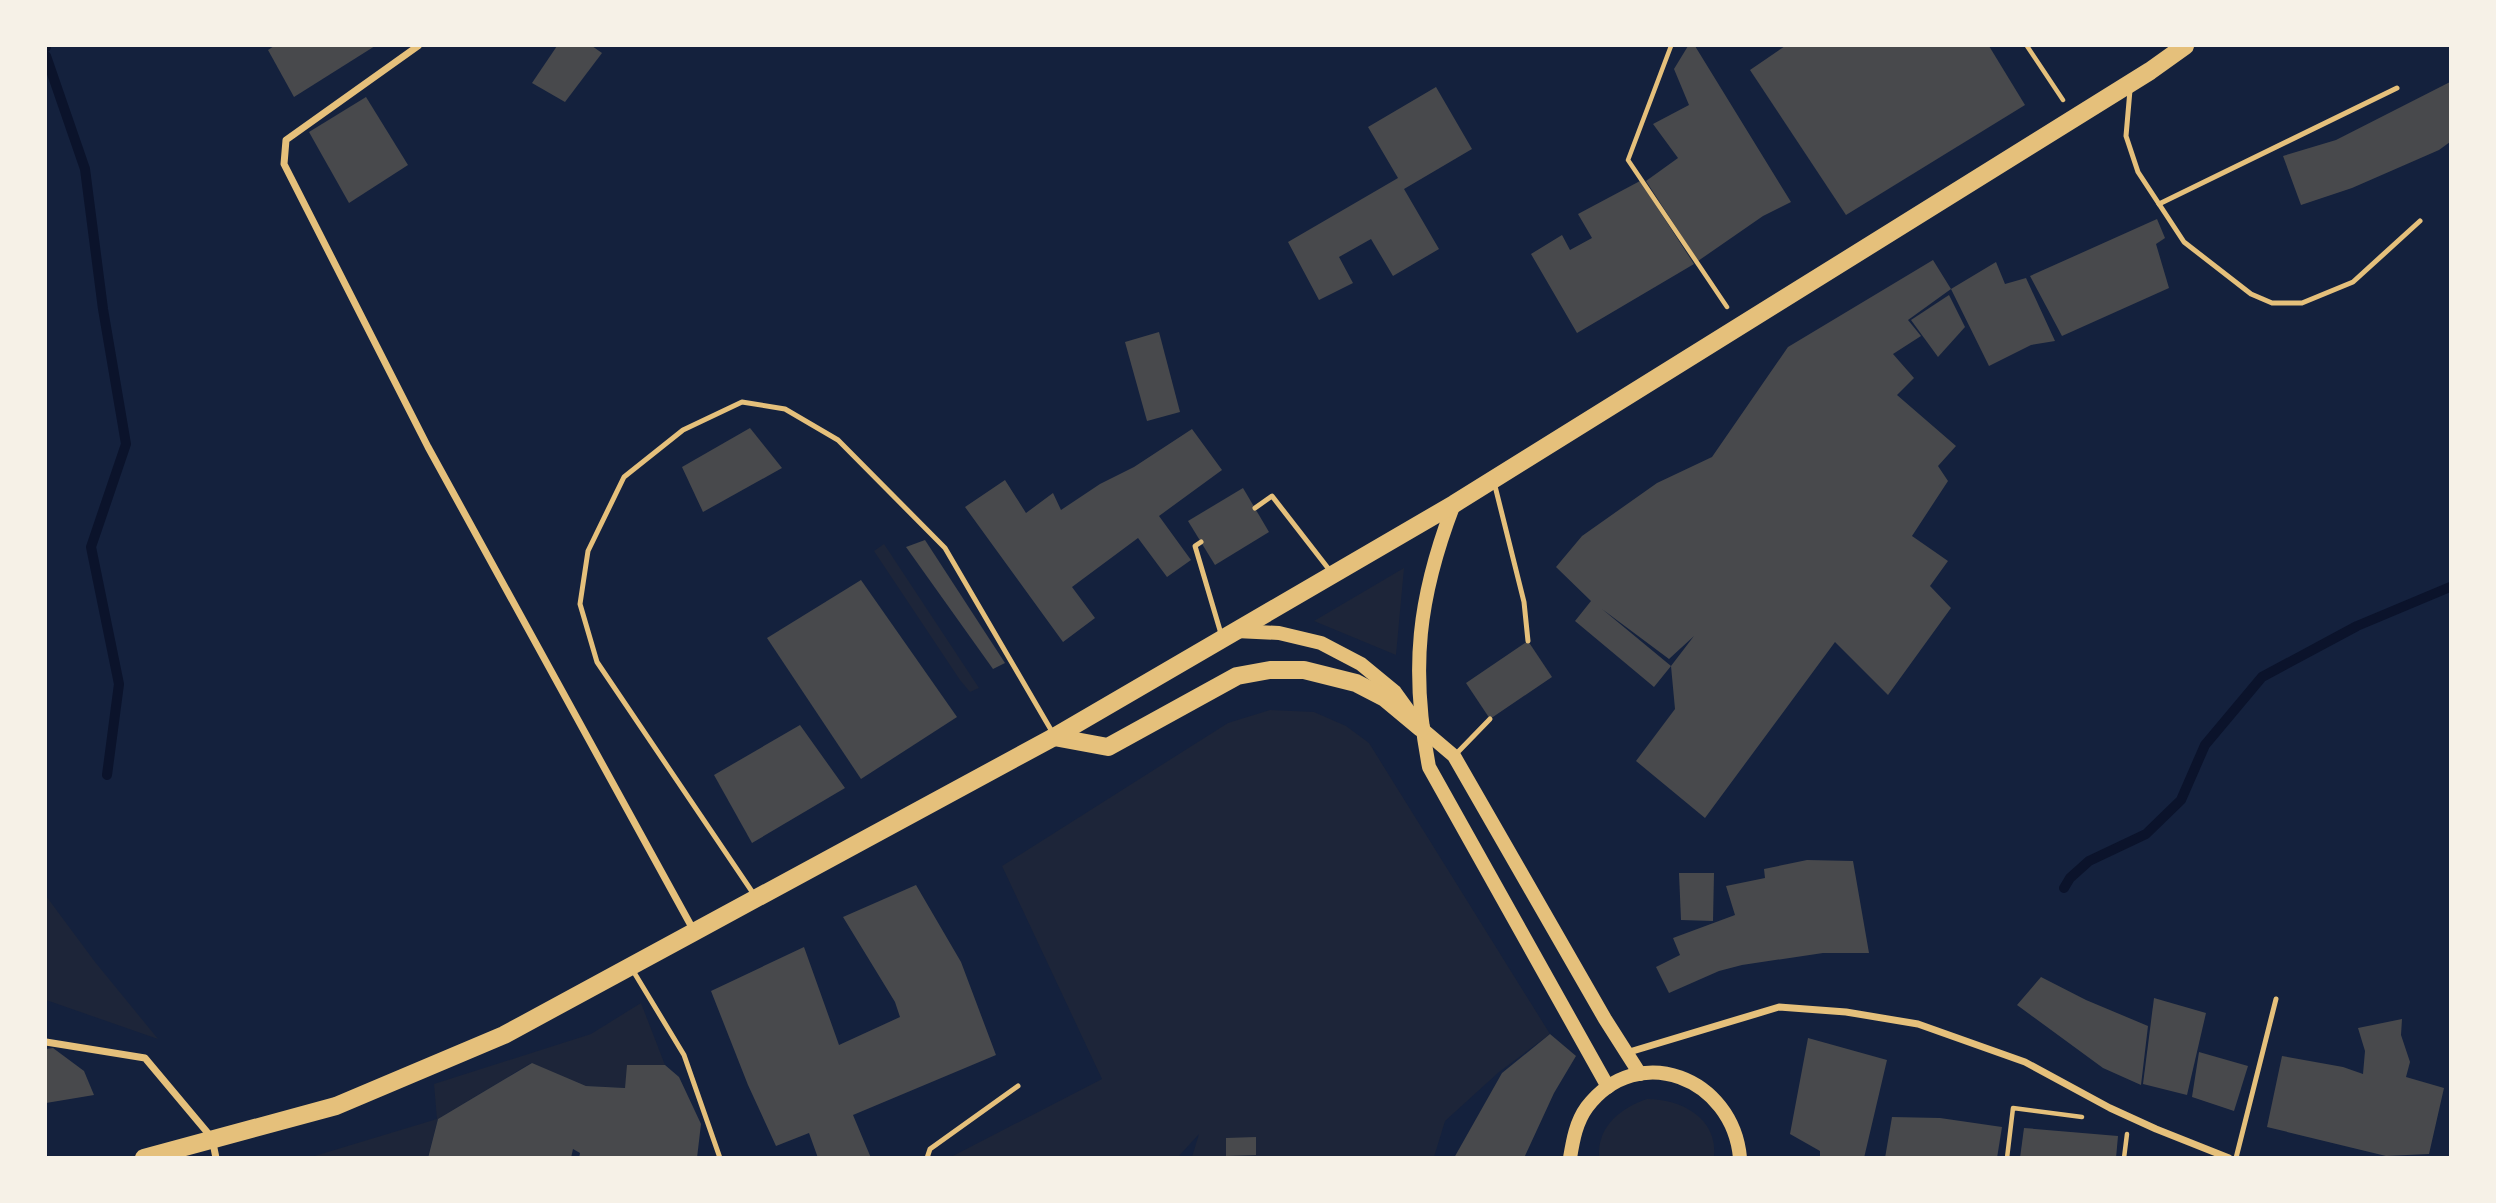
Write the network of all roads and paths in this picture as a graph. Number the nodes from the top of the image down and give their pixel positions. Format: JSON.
{"nodes":[{"id":1,"x":418,"y":46,"type":"edge"},
{"id":2,"x":1671,"y":46,"type":"edge"},
{"id":3,"x":2027,"y":46,"type":"edge"},
{"id":4,"x":2185,"y":46,"type":"edge"},
{"id":5,"x":2131,"y":83,"type":"junction"},
{"id":6,"x":2397,"y":88,"type":"dead end"},
{"id":7,"x":2075,"y":118,"type":"junction"},
{"id":8,"x":2159,"y":204,"type":"junction"},
{"id":9,"x":2420,"y":221,"type":"dead end"},
{"id":10,"x":1738,"y":326,"type":"junction"},
{"id":11,"x":1494,"y":479,"type":"junction"},
{"id":12,"x":1454,"y":504,"type":"junction"},
{"id":13,"x":1255,"y":508,"type":"dead end"},
{"id":14,"x":1201,"y":542,"type":"dead end"},
{"id":15,"x":1333,"y":574,"type":"junction"},
{"id":16,"x":1228,"y":635,"type":"junction"},
{"id":17,"x":1528,"y":641,"type":"dead end"},
{"id":18,"x":1490,"y":719,"type":"dead end"},
{"id":19,"x":1421,"y":728,"type":"junction"},
{"id":20,"x":1054,"y":737,"type":"junction"},
{"id":21,"x":1454,"y":756,"type":"junction"},
{"id":22,"x":757,"y":898,"type":"junction"},
{"id":23,"x":694,"y":932,"type":"junction"},
{"id":24,"x":631,"y":967,"type":"junction"},
{"id":25,"x":2276,"y":999,"type":"dead end"},
{"id":26,"x":46,"y":1042,"type":"edge"},
{"id":27,"x":1626,"y":1053,"type":"junction"},
{"id":28,"x":1640,"y":1074,"type":"junction"},
{"id":29,"x":1018,"y":1086,"type":"dead end"},
{"id":30,"x":1608,"y":1087,"type":"junction"},
{"id":31,"x":2090,"y":1118,"type":"dead end"},
{"id":32,"x":2128,"y":1123,"type":"dead end"},
{"id":33,"x":212,"y":1138,"type":"junction"},
{"id":34,"x":144,"y":1157,"type":"edge"},
{"id":35,"x":216,"y":1157,"type":"edge"},
{"id":36,"x":720,"y":1157,"type":"edge"},
{"id":37,"x":927,"y":1157,"type":"edge"},
{"id":38,"x":1570,"y":1157,"type":"edge"},
{"id":39,"x":1740,"y":1157,"type":"edge"},
{"id":40,"x":2007,"y":1157,"type":"edge"},
{"id":41,"x":2124,"y":1157,"type":"edge"},
{"id":42,"x":2229,"y":1157,"type":"edge"},
{"id":43,"x":2236,"y":1157,"type":"edge"}],
"edges":[{"from":1,"to":23,"type":"street"},
{"from":2,"to":10,"type":"path"},
{"from":3,"to":7,"type":"path"},
{"from":4,"to":5,"type":"main road"},
{"from":5,"to":7,"type":"main road"},
{"from":5,"to":8,"type":"lane"},
{"from":6,"to":8,"type":"lane"},
{"from":7,"to":10,"type":"main road"},
{"from":8,"to":9,"type":"lane"},
{"from":10,"to":11,"type":"main road"},
{"from":11,"to":12,"type":"main road"},
{"from":11,"to":17,"type":"lane"},
{"from":12,"to":15,"type":"main road"},
{"from":12,"to":19,"type":"main road"},
{"from":13,"to":15,"type":"lane"},
{"from":14,"to":16,"type":"lane"},
{"from":15,"to":16,"type":"main road"},
{"from":16,"to":19,"type":"main road"},
{"from":16,"to":20,"type":"main road"},
{"from":18,"to":21,"type":"lane"},
{"from":19,"to":20,"type":"main road"},
{"from":19,"to":21,"type":"main road"},
{"from":19,"to":30,"type":"main road"},
{"from":20,"to":22,"type":"main road"},
{"from":20,"to":22,"type":"lane"},
{"from":21,"to":27,"type":"main road"},
{"from":22,"to":23,"type":"main road"},
{"from":23,"to":24,"type":"main road"},
{"from":24,"to":33,"type":"main road"},
{"from":24,"to":36,"type":"lane"},
{"from":25,"to":43,"type":"lane"},
{"from":26,"to":33,"type":"street"},
{"from":27,"to":28,"type":"main road"},
{"from":27,"to":42,"type":"street"},
{"from":28,"to":30,"type":"main road"},
{"from":28,"to":39,"type":"main road"},
{"from":29,"to":37,"type":"lane"},
{"from":30,"to":38,"type":"main road"},
{"from":31,"to":40,"type":"path"},
{"from":32,"to":41,"type":"path"},
{"from":33,"to":34,"type":"main road"},
{"from":33,"to":35,"type":"street"}]}
